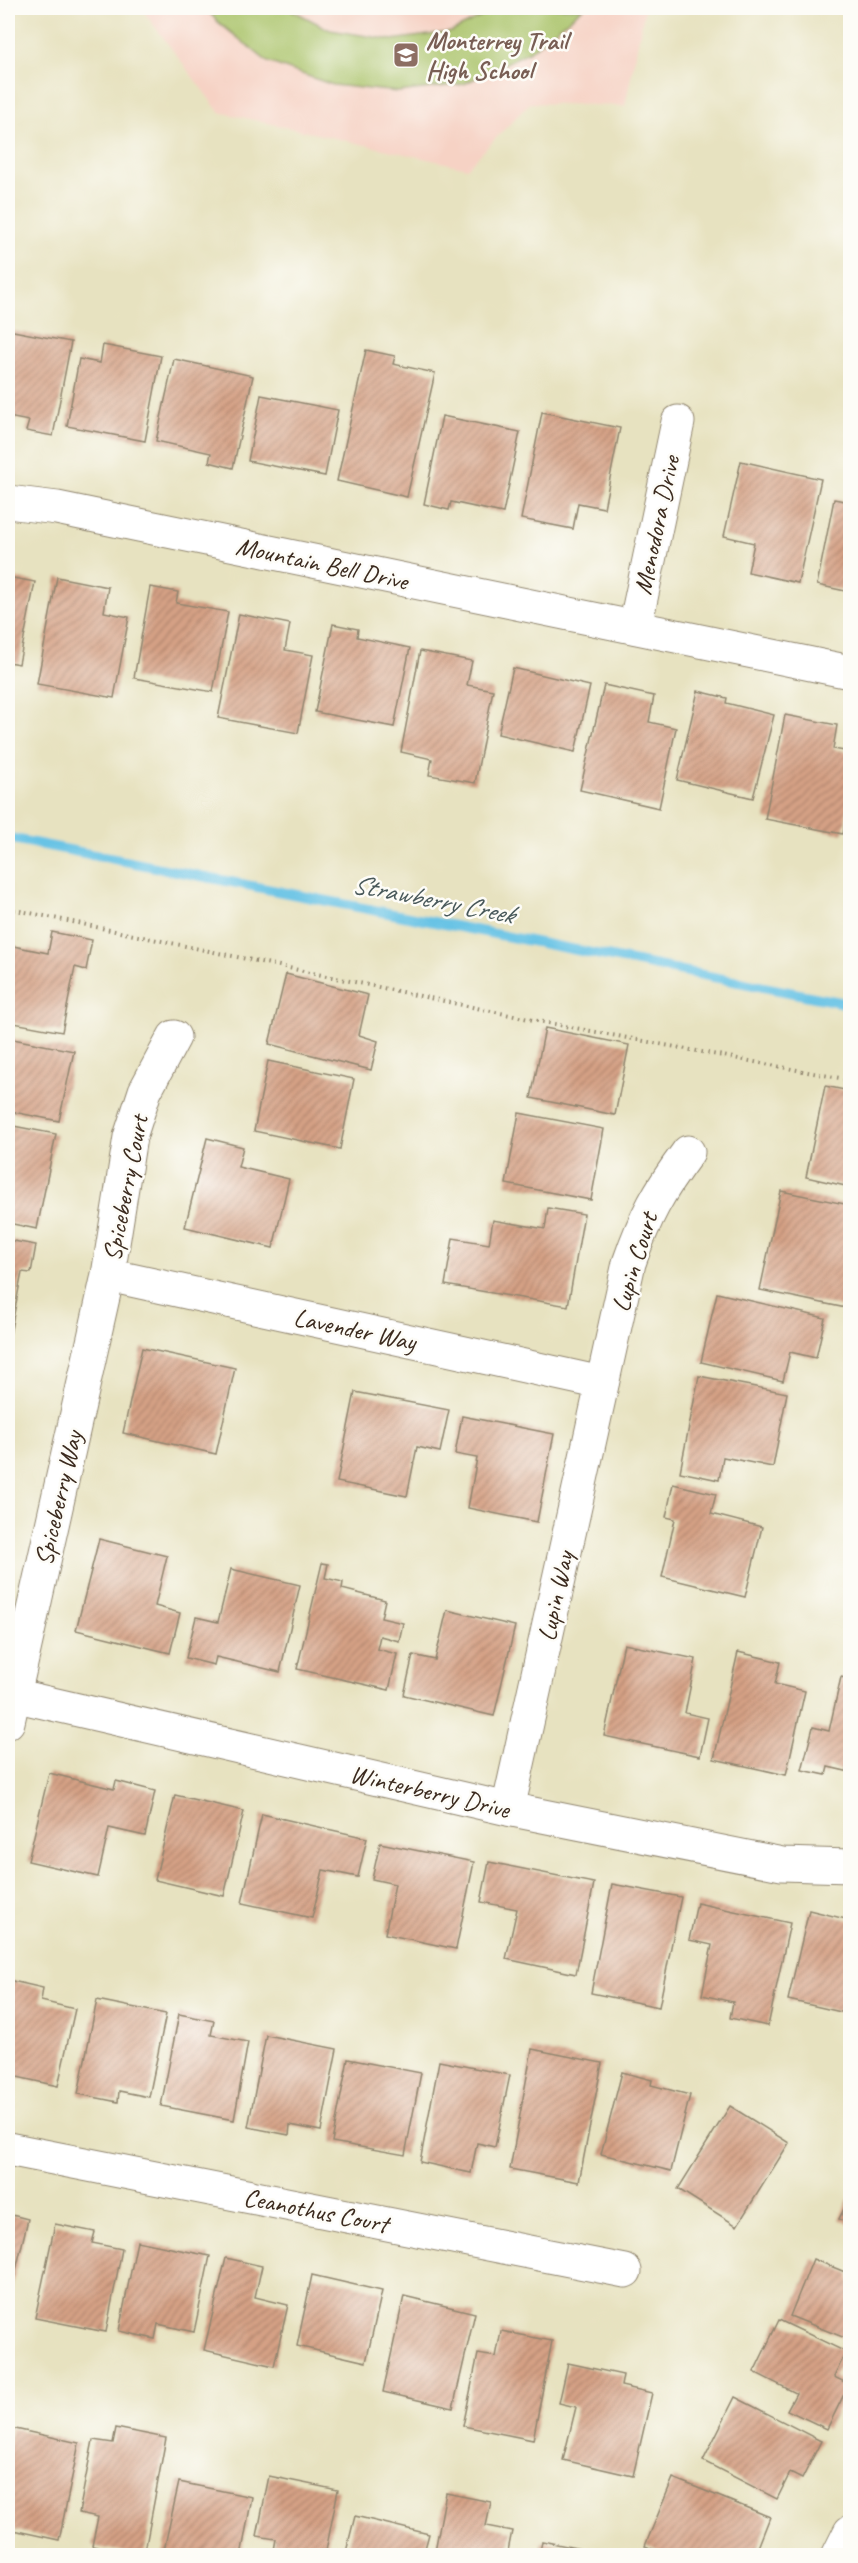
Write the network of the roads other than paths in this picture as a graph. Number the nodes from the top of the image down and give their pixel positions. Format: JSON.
{"nodes":[{"id":1,"x":678,"y":422,"type":"dead end"},
{"id":2,"x":8,"y":502,"type":"edge"},
{"id":3,"x":635,"y":627,"type":"junction"},
{"id":4,"x":850,"y":672,"type":"edge"},
{"id":5,"x":174,"y":1037,"type":"dead end"},
{"id":6,"x":688,"y":1152,"type":"dead end"},
{"id":7,"x":108,"y":1275,"type":"junction"},
{"id":8,"x":602,"y":1383,"type":"junction"},
{"id":9,"x":10,"y":1708,"type":"edge"},
{"id":10,"x":508,"y":1809,"type":"junction"},
{"id":11,"x":850,"y":1866,"type":"edge"},
{"id":12,"x":8,"y":2149,"type":"edge"},
{"id":13,"x":625,"y":2271,"type":"dead end"},
{"id":14,"x":850,"y":2532,"type":"edge"},
{"id":15,"x":838,"y":2556,"type":"edge"}],
"edges":[{"from":1,"to":3,"type":"street","name":"Menodora Drive"},
{"from":2,"to":3,"type":"street","name":"Mountain Bell Drive"},
{"from":3,"to":4,"type":"street","name":"Mountain Bell Drive"},
{"from":5,"to":7,"type":"street","name":"Spiceberry Court"},
{"from":6,"to":8,"type":"street","name":"Lupin Court"},
{"from":7,"to":8,"type":"street","name":"Lavender Way"},
{"from":7,"to":9,"type":"street","name":"Spiceberry Way"},
{"from":8,"to":10,"type":"street","name":"Lupin Way"},
{"from":9,"to":10,"type":"street","name":"Winterberry Drive"},
{"from":10,"to":11,"type":"street","name":"Winterberry Drive"},
{"from":12,"to":13,"type":"street","name":"Ceanothus Court"},
{"from":14,"to":15,"type":"street"}]}
